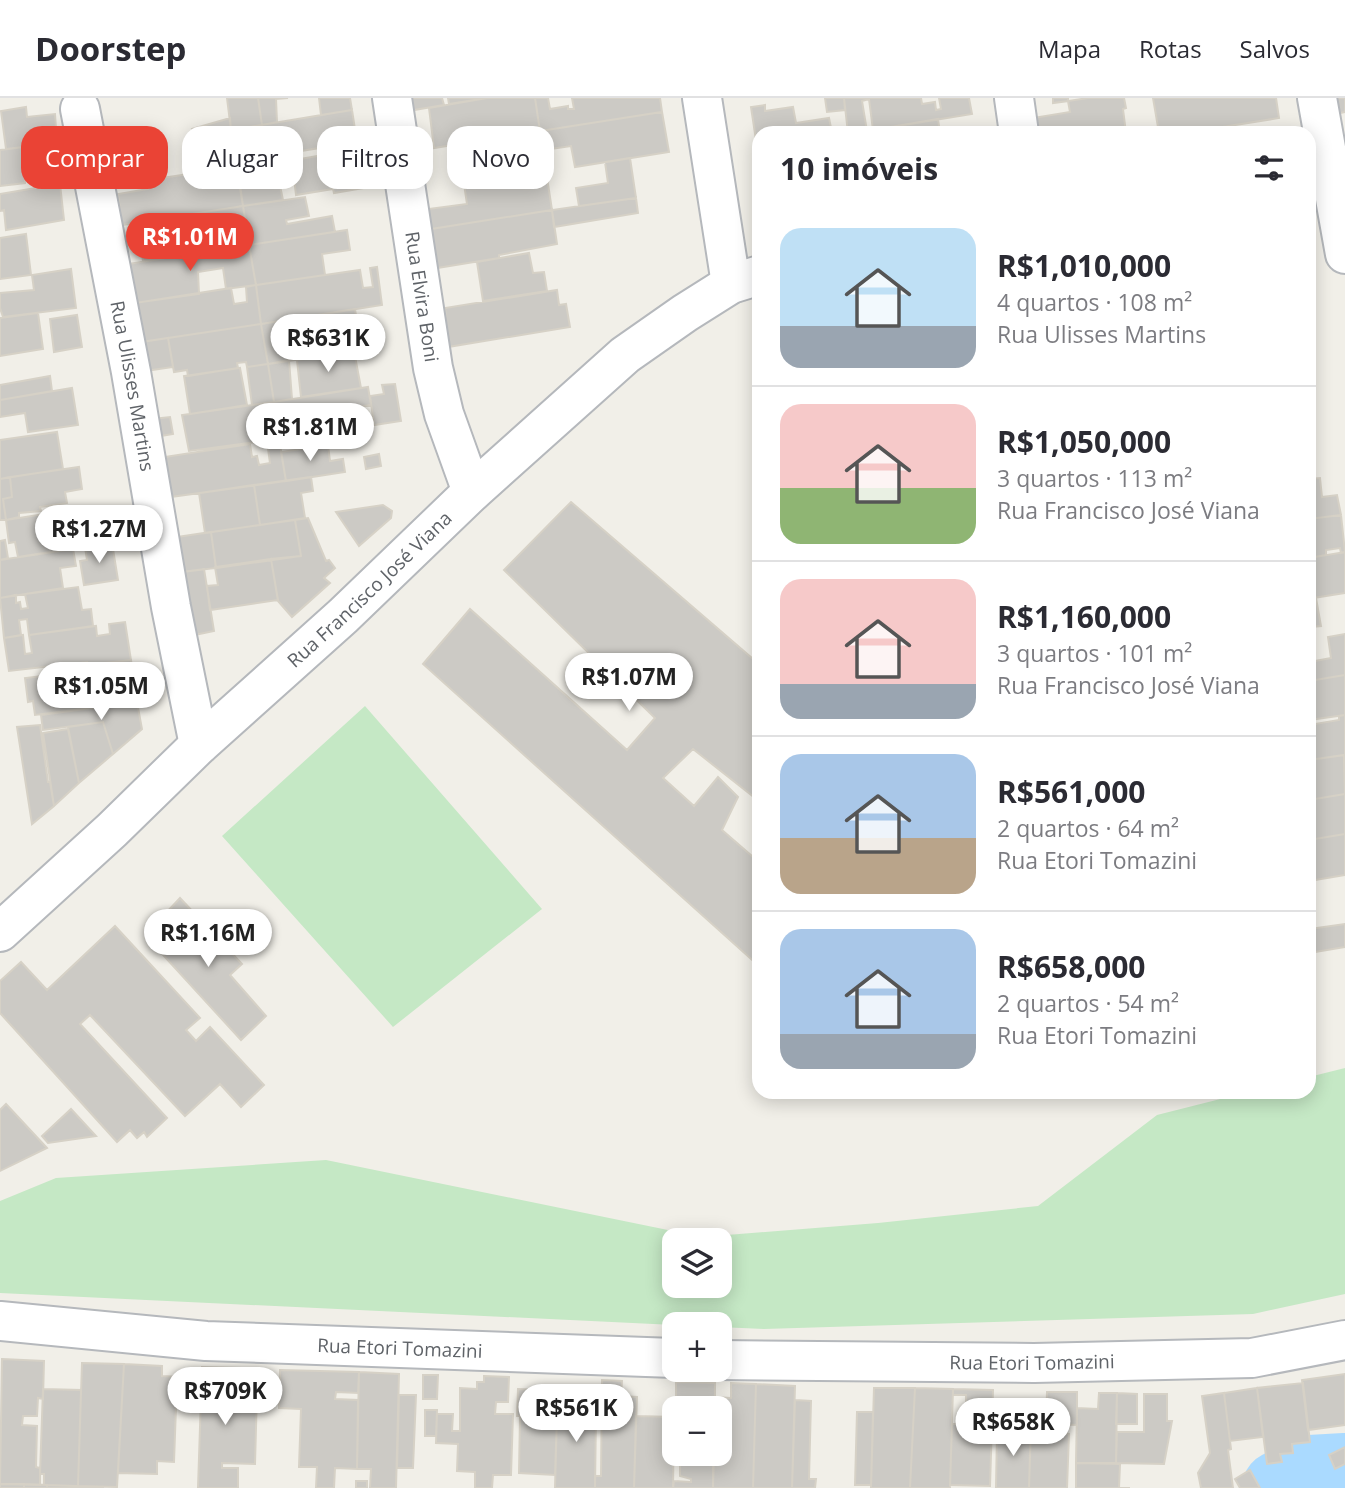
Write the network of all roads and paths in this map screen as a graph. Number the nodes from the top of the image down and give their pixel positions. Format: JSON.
{"nodes":[{"id":1,"x":392,"y":98,"type":"edge"},
{"id":2,"x":702,"y":98,"type":"edge"},
{"id":3,"x":1014,"y":98,"type":"edge"},
{"id":4,"x":1317,"y":98,"type":"edge"},
{"id":5,"x":80,"y":109,"type":"dead end"},
{"id":6,"x":1018,"y":126,"type":"edge"},
{"id":7,"x":1328,"y":169,"type":"edge"},
{"id":8,"x":1345,"y":254,"type":"edge"},
{"id":9,"x":745,"y":280,"type":"edge"},
{"id":10,"x":472,"y":492,"type":"junction"},
{"id":11,"x":199,"y":745,"type":"junction"},
{"id":12,"x":0,"y":932,"type":"edge"},
{"id":13,"x":0,"y":1321,"type":"edge"},
{"id":14,"x":1345,"y":1339,"type":"edge"},
{"id":15,"x":662,"y":1358,"type":"edge"},
{"id":16,"x":732,"y":1360,"type":"edge"}],
"edges":[{"from":1,"to":10,"type":"street","name":"Rua Elvira Boni"},
{"from":2,"to":9,"type":"street"},
{"from":3,"to":6,"type":"street"},
{"from":4,"to":7,"type":"street"},
{"from":5,"to":11,"type":"street","name":"Rua Ulisses Martins"},
{"from":7,"to":8,"type":"street"},
{"from":9,"to":10,"type":"street","name":"Rua Francisco José Viana"},
{"from":10,"to":11,"type":"street","name":"Rua Francisco José Viana"},
{"from":11,"to":12,"type":"street","name":"Rua Francisco José Viana"},
{"from":13,"to":15,"type":"street","name":"Rua Etori Tomazini"},
{"from":14,"to":16,"type":"street","name":"Rua Etori Tomazini"}]}
